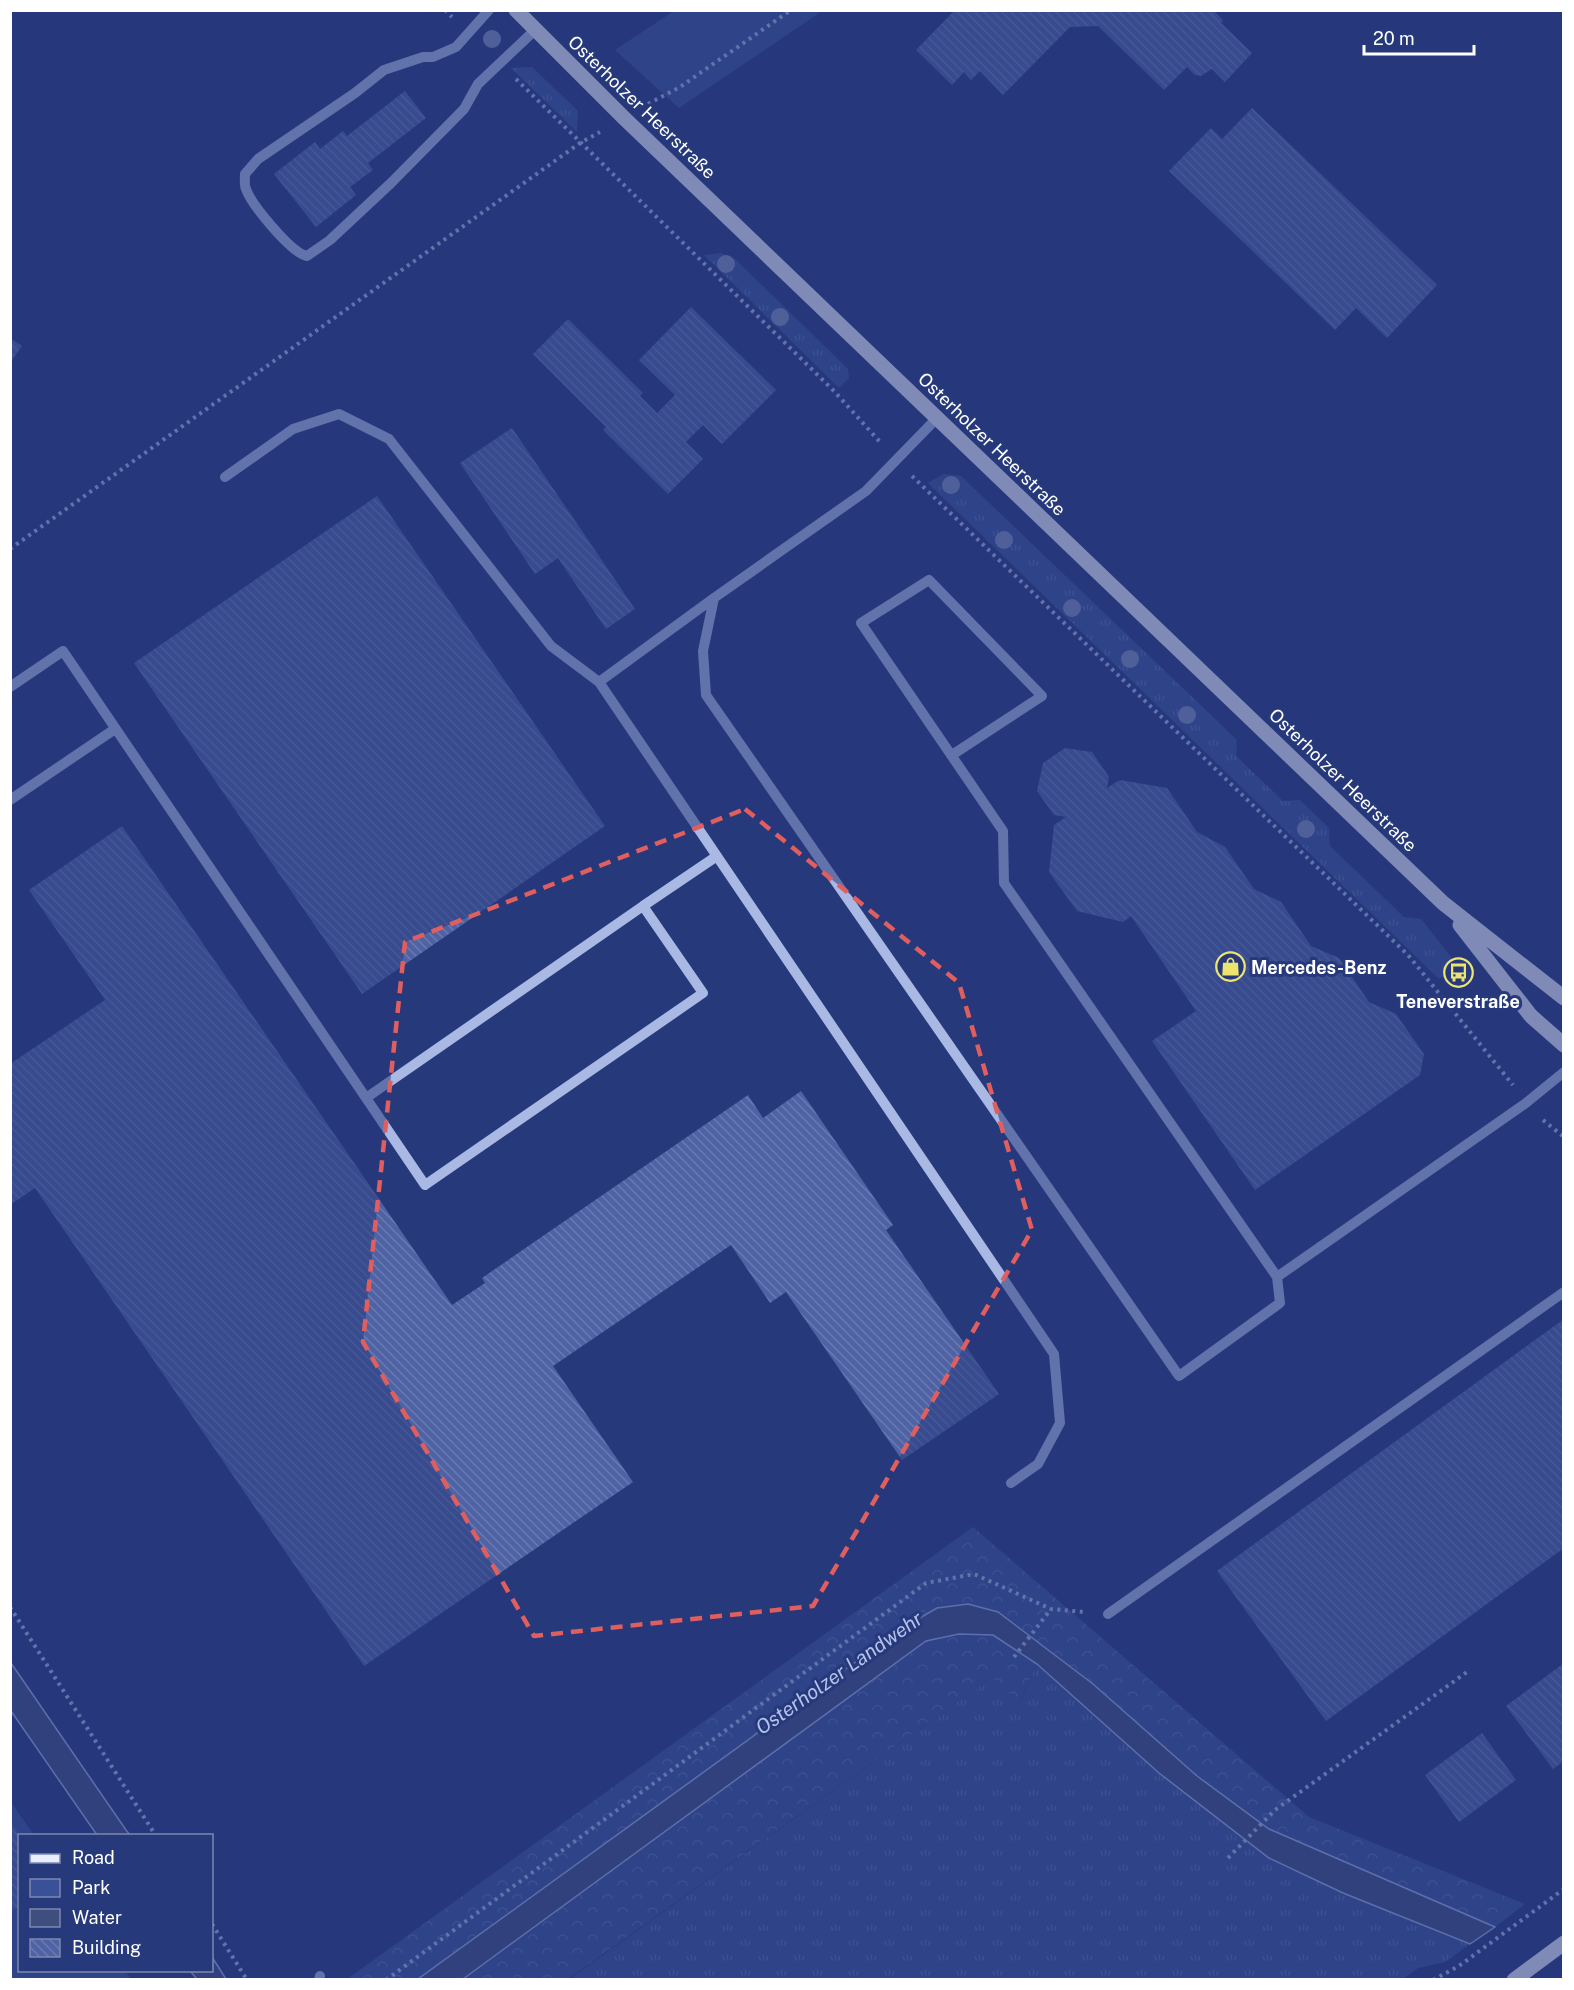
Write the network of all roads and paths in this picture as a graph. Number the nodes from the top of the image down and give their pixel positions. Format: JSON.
{"nodes":[{"id":1,"x":445,"y":10,"type":"edge"},
{"id":2,"x":489,"y":10,"type":"edge"},
{"id":3,"x":516,"y":10,"type":"edge"},
{"id":4,"x":791,"y":10,"type":"edge"},
{"id":5,"x":535,"y":30,"type":"junction"},
{"id":6,"x":468,"y":33,"type":"junction"},
{"id":7,"x":500,"y":63,"type":"junction"},
{"id":8,"x":624,"y":118,"type":"junction"},
{"id":9,"x":580,"y":143,"type":"junction"},
{"id":10,"x":937,"y":418,"type":"junction"},
{"id":11,"x":896,"y":460,"type":"junction"},
{"id":12,"x":225,"y":477,"type":"dead end"},
{"id":13,"x":10,"y":549,"type":"edge"},
{"id":14,"x":714,"y":598,"type":"junction"},
{"id":15,"x":599,"y":682,"type":"junction"},
{"id":16,"x":10,"y":687,"type":"edge"},
{"id":17,"x":115,"y":729,"type":"junction"},
{"id":18,"x":952,"y":755,"type":"junction"},
{"id":19,"x":10,"y":800,"type":"edge"},
{"id":20,"x":717,"y":856,"type":"junction"},
{"id":21,"x":1443,"y":903,"type":"junction"},
{"id":22,"x":644,"y":906,"type":"junction"},
{"id":23,"x":1563,"y":998,"type":"edge"},
{"id":24,"x":1563,"y":1045,"type":"edge"},
{"id":25,"x":1563,"y":1072,"type":"edge"},
{"id":26,"x":366,"y":1098,"type":"junction"},
{"id":27,"x":1526,"y":1103,"type":"junction"},
{"id":28,"x":1563,"y":1137,"type":"edge"},
{"id":29,"x":1277,"y":1276,"type":"junction"},
{"id":30,"x":1563,"y":1292,"type":"edge"},
{"id":31,"x":1011,"y":1483,"type":"dead end"},
{"id":32,"x":10,"y":1607,"type":"edge"},
{"id":33,"x":1052,"y":1609,"type":"junction"},
{"id":34,"x":1108,"y":1614,"type":"joint"},
{"id":35,"x":1014,"y":1657,"type":"dead end"},
{"id":36,"x":1467,"y":1672,"type":"dead end"},
{"id":37,"x":155,"y":1834,"type":"edge"},
{"id":38,"x":1228,"y":1858,"type":"dead end"},
{"id":39,"x":1563,"y":1890,"type":"edge"},
{"id":40,"x":213,"y":1926,"type":"edge"},
{"id":41,"x":1563,"y":1943,"type":"edge"},
{"id":42,"x":247,"y":1980,"type":"edge"},
{"id":43,"x":386,"y":1980,"type":"edge"},
{"id":44,"x":1433,"y":1980,"type":"edge"},
{"id":45,"x":1514,"y":1980,"type":"edge"}],
"edges":[{"from":1,"to":6,"type":"path"},
{"from":2,"to":6,"type":"lane"},
{"from":3,"to":5,"type":"main road","name":"Osterholzer Heerstraße"},
{"from":4,"to":8,"type":"path"},
{"from":5,"to":7,"type":"lane"},
{"from":5,"to":8,"type":"main road","name":"Osterholzer Heerstraße"},
{"from":6,"to":7,"type":"lane"},
{"from":7,"to":9,"type":"path"},
{"from":8,"to":10,"type":"main road","name":"Osterholzer Heerstraße"},
{"from":9,"to":11,"type":"path"},
{"from":9,"to":13,"type":"path"},
{"from":10,"to":11,"type":"lane"},
{"from":10,"to":21,"type":"main road","name":"Osterholzer Heerstraße"},
{"from":11,"to":14,"type":"lane"},
{"from":11,"to":27,"type":"path"},
{"from":12,"to":15,"type":"lane"},
{"from":14,"to":15,"type":"lane"},
{"from":14,"to":29,"type":"lane"},
{"from":15,"to":20,"type":"lane"},
{"from":16,"to":17,"type":"lane"},
{"from":17,"to":19,"type":"lane"},
{"from":17,"to":26,"type":"lane"},
{"from":18,"to":18,"type":"lane"},
{"from":18,"to":29,"type":"lane"},
{"from":20,"to":22,"type":"lane"},
{"from":20,"to":31,"type":"lane"},
{"from":21,"to":23,"type":"main road","name":"Osterholzer Heerstraße"},
{"from":21,"to":24,"type":"main road","name":"Osterholzer Heerstraße"},
{"from":22,"to":26,"type":"lane"},
{"from":22,"to":26,"type":"lane"},
{"from":25,"to":27,"type":"lane"},
{"from":27,"to":28,"type":"path"},
{"from":27,"to":29,"type":"lane"},
{"from":30,"to":34,"type":"lane"},
{"from":32,"to":37,"type":"path"},
{"from":33,"to":34,"type":"path"},
{"from":33,"to":35,"type":"path"},
{"from":33,"to":43,"type":"path"},
{"from":36,"to":38,"type":"path"},
{"from":39,"to":44,"type":"path"},
{"from":40,"to":42,"type":"path"},
{"from":41,"to":45,"type":"main road"}]}
